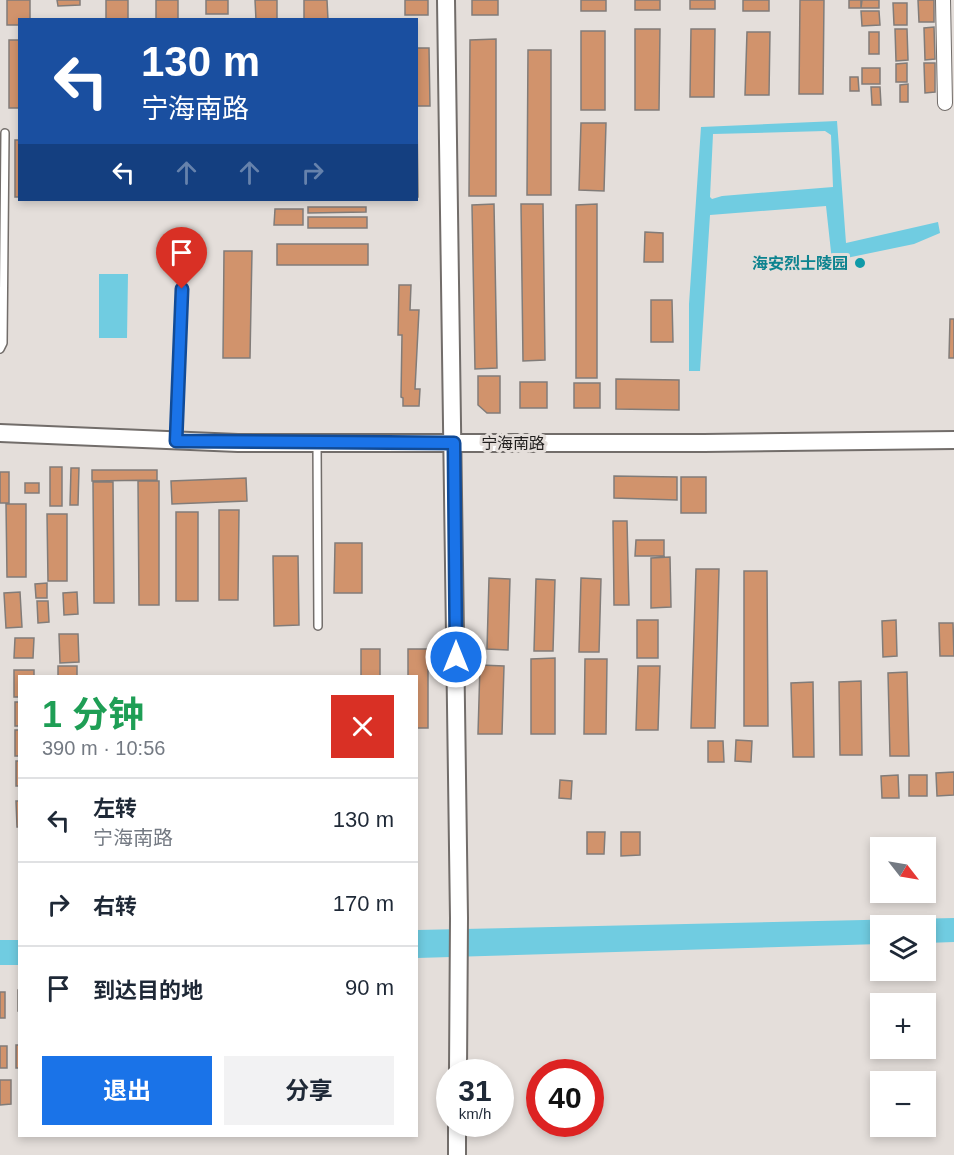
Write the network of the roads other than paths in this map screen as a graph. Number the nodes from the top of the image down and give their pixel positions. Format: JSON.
{"nodes":[{"id":1,"x":446,"y":0,"type":"edge"},
{"id":2,"x":943,"y":0,"type":"edge"},
{"id":3,"x":945,"y":103,"type":"dead end"},
{"id":4,"x":5,"y":133,"type":"dead end"},
{"id":5,"x":3,"y":165,"type":"edge"},
{"id":6,"x":182,"y":289,"type":"dead end"},
{"id":7,"x":0,"y":349,"type":"edge"},
{"id":8,"x":0,"y":433,"type":"edge"},
{"id":9,"x":954,"y":440,"type":"edge"},
{"id":10,"x":176,"y":441,"type":"junction"},
{"id":11,"x":317,"y":443,"type":"junction"},
{"id":12,"x":454,"y":443,"type":"junction"},
{"id":13,"x":318,"y":626,"type":"dead end"},
{"id":14,"x":458,"y":1059,"type":"edge"},
{"id":15,"x":457,"y":1137,"type":"edge"},
{"id":16,"x":457,"y":1155,"type":"edge"}],
"edges":[{"from":1,"to":12,"type":"street"},
{"from":2,"to":3,"type":"street"},
{"from":4,"to":5,"type":"lane"},
{"from":5,"to":7,"type":"lane"},
{"from":6,"to":10,"type":"lane"},
{"from":8,"to":10,"type":"street","name":"宁海南路"},
{"from":9,"to":12,"type":"street","name":"宁海南路"},
{"from":10,"to":11,"type":"street","name":"宁海南路"},
{"from":11,"to":12,"type":"street","name":"宁海南路"},
{"from":11,"to":13,"type":"lane"},
{"from":12,"to":14,"type":"street"},
{"from":15,"to":16,"type":"street"}]}
